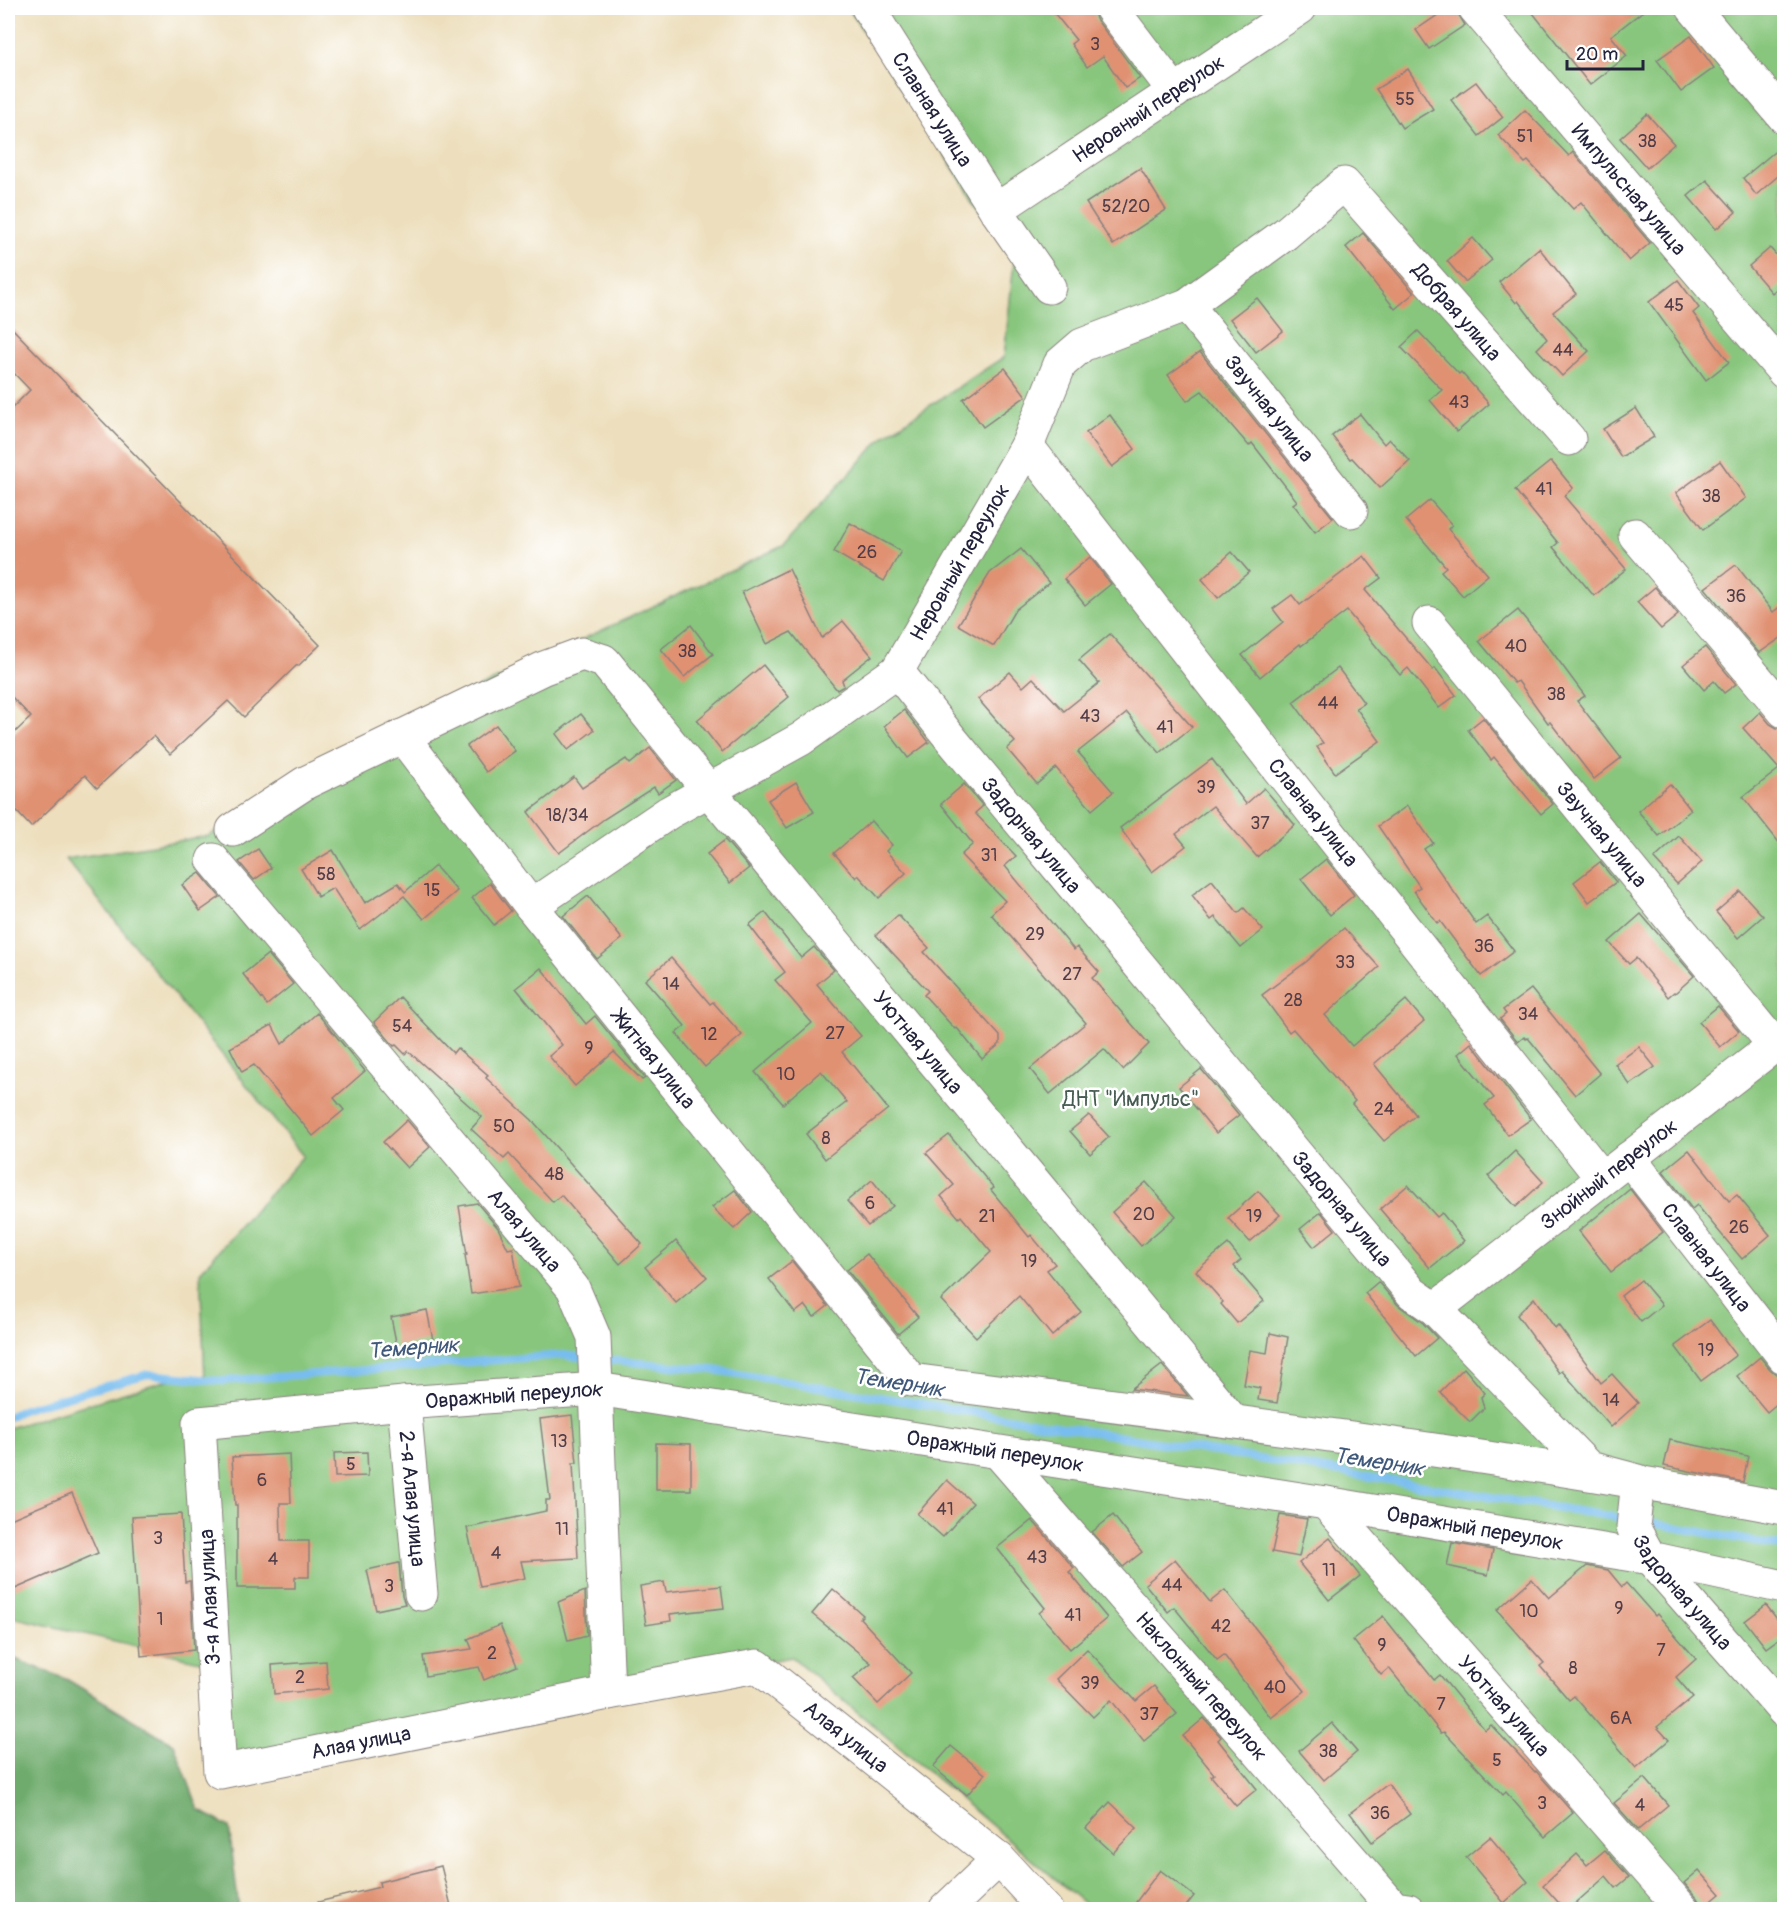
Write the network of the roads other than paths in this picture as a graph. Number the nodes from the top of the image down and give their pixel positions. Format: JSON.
{"nodes":[{"id":1,"x":868,"y":8,"type":"edge"},
{"id":2,"x":1111,"y":8,"type":"edge"},
{"id":3,"x":1300,"y":8,"type":"edge"},
{"id":4,"x":1475,"y":8,"type":"edge"},
{"id":5,"x":1693,"y":8,"type":"edge"},
{"id":6,"x":1175,"y":92,"type":"junction"},
{"id":7,"x":1785,"y":117,"type":"edge"},
{"id":8,"x":1344,"y":184,"type":"joint"},
{"id":9,"x":996,"y":210,"type":"junction"},
{"id":10,"x":1048,"y":286,"type":"dead end"},
{"id":11,"x":1187,"y":305,"type":"junction"},
{"id":12,"x":1785,"y":372,"type":"edge"},
{"id":13,"x":1569,"y":439,"type":"dead end"},
{"id":14,"x":1027,"y":446,"type":"junction"},
{"id":15,"x":1351,"y":511,"type":"dead end"},
{"id":16,"x":1635,"y":535,"type":"dead end"},
{"id":17,"x":1429,"y":623,"type":"dead end"},
{"id":18,"x":897,"y":671,"type":"junction"},
{"id":19,"x":1785,"y":711,"type":"edge"},
{"id":20,"x":402,"y":736,"type":"junction"},
{"id":21,"x":709,"y":791,"type":"junction"},
{"id":22,"x":233,"y":830,"type":"dead end"},
{"id":23,"x":213,"y":860,"type":"dead end"},
{"id":24,"x":531,"y":906,"type":"junction"},
{"id":25,"x":1780,"y":1042,"type":"edge"},
{"id":26,"x":1629,"y":1158,"type":"junction"},
{"id":27,"x":1602,"y":1178,"type":"junction"},
{"id":28,"x":1435,"y":1309,"type":"junction"},
{"id":29,"x":1785,"y":1357,"type":"edge"},
{"id":30,"x":597,"y":1389,"type":"junction"},
{"id":31,"x":404,"y":1403,"type":"junction"},
{"id":32,"x":1233,"y":1421,"type":"junction"},
{"id":33,"x":199,"y":1423,"type":"joint"},
{"id":34,"x":999,"y":1453,"type":"junction"},
{"id":35,"x":1638,"y":1480,"type":"junction"},
{"id":36,"x":1326,"y":1503,"type":"junction"},
{"id":37,"x":1785,"y":1508,"type":"edge"},
{"id":38,"x":1650,"y":1558,"type":"junction"},
{"id":39,"x":1785,"y":1587,"type":"edge"},
{"id":40,"x":421,"y":1594,"type":"dead end"},
{"id":41,"x":608,"y":1693,"type":"junction"},
{"id":42,"x":1785,"y":1711,"type":"edge"},
{"id":43,"x":220,"y":1772,"type":"joint"},
{"id":44,"x":999,"y":1859,"type":"junction"},
{"id":45,"x":945,"y":1910,"type":"edge"},
{"id":46,"x":1046,"y":1910,"type":"edge"},
{"id":47,"x":1408,"y":1910,"type":"edge"},
{"id":48,"x":1683,"y":1910,"type":"edge"}],
"edges":[{"from":1,"to":9,"type":"street","name":"Славная улица"},
{"from":2,"to":6,"type":"street"},
{"from":3,"to":6,"type":"street","name":"Неровный переулок"},
{"from":4,"to":12,"type":"street","name":"Импульсная улица"},
{"from":5,"to":7,"type":"street"},
{"from":6,"to":9,"type":"street","name":"Неровный переулок"},
{"from":8,"to":11,"type":"street","name":"Неровный переулок"},
{"from":8,"to":13,"type":"street","name":"Добрая улица"},
{"from":9,"to":10,"type":"street","name":"Славная улица"},
{"from":11,"to":14,"type":"street","name":"Неровный переулок"},
{"from":11,"to":15,"type":"street","name":"Звучная улица"},
{"from":14,"to":18,"type":"street","name":"Неровный переулок"},
{"from":14,"to":27,"type":"street","name":"Славная улица"},
{"from":16,"to":19,"type":"street"},
{"from":17,"to":25,"type":"street","name":"Звучная улица"},
{"from":18,"to":21,"type":"street","name":"Неровный переулок"},
{"from":18,"to":28,"type":"street","name":"Задорная улица"},
{"from":20,"to":21,"type":"street","name":"Уютная улица"},
{"from":20,"to":22,"type":"street"},
{"from":20,"to":24,"type":"street","name":"Житная улица"},
{"from":21,"to":24,"type":"street","name":"Неровный переулок"},
{"from":21,"to":32,"type":"street","name":"Уютная улица"},
{"from":23,"to":30,"type":"street","name":"Алая улица"},
{"from":24,"to":32,"type":"street","name":"Житная улица"},
{"from":25,"to":26,"type":"street","name":"Знойный переулок"},
{"from":26,"to":27,"type":"street","name":"Знойный переулок"},
{"from":26,"to":29,"type":"street","name":"Славная улица"},
{"from":27,"to":28,"type":"street","name":"Знойный переулок"},
{"from":28,"to":35,"type":"street","name":"Задорная улица"},
{"from":30,"to":31,"type":"street","name":"Овражный переулок"},
{"from":30,"to":34,"type":"street","name":"Овражный переулок"},
{"from":30,"to":41,"type":"street","name":"Алая улица"},
{"from":31,"to":33,"type":"street","name":"Овражный переулок"},
{"from":31,"to":40,"type":"street","name":"2-я Алая улица"},
{"from":32,"to":35,"type":"street"},
{"from":33,"to":43,"type":"street","name":"3-я Алая улица"},
{"from":34,"to":36,"type":"street","name":"Овражный переулок"},
{"from":34,"to":47,"type":"street","name":"Наклонный переулок"},
{"from":35,"to":37,"type":"street"},
{"from":35,"to":38,"type":"street","name":"Задорная улица"},
{"from":36,"to":38,"type":"street","name":"Овражный переулок"},
{"from":36,"to":48,"type":"street","name":"Уютная улица"},
{"from":38,"to":39,"type":"street","name":"Овражный переулок"},
{"from":38,"to":42,"type":"street","name":"Задорная улица"},
{"from":41,"to":43,"type":"street","name":"Алая улица"},
{"from":41,"to":44,"type":"street","name":"Алая улица"},
{"from":44,"to":45,"type":"street"},
{"from":44,"to":46,"type":"street","name":"Алая улица"}]}
